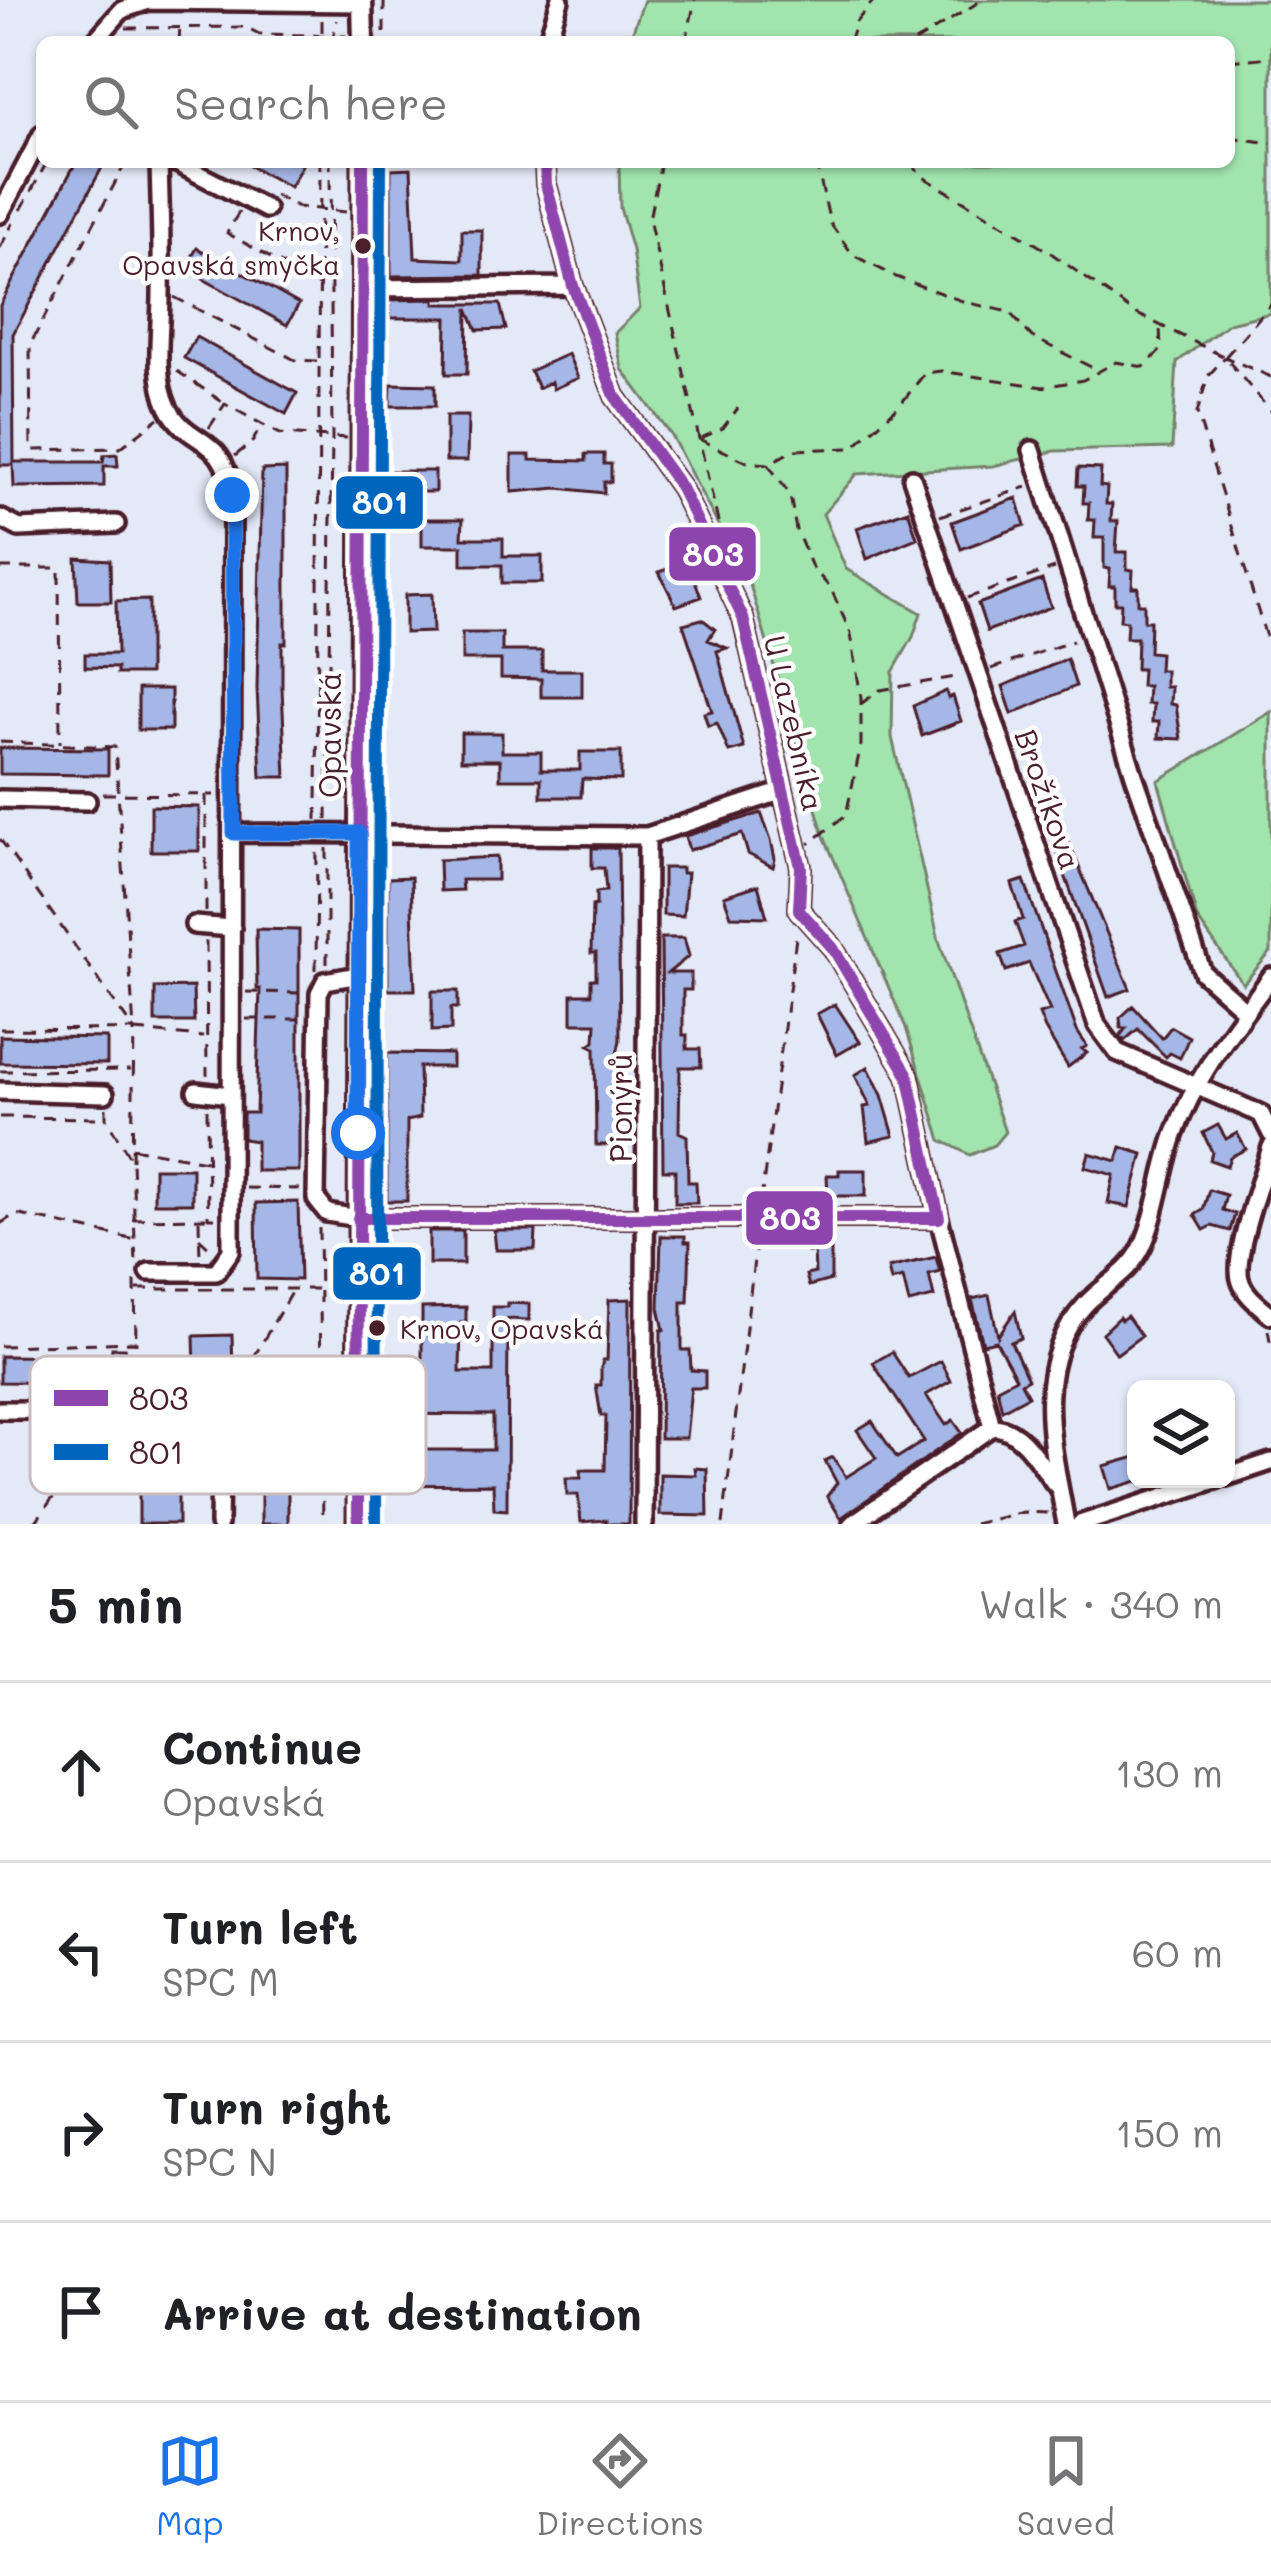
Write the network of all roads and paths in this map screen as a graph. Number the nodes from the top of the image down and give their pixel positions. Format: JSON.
{"nodes":[{"id":1,"x":383,"y":0,"type":"edge"},
{"id":2,"x":560,"y":0,"type":"edge"},
{"id":3,"x":695,"y":0,"type":"edge"},
{"id":4,"x":874,"y":0,"type":"edge"},
{"id":5,"x":982,"y":0,"type":"edge"},
{"id":6,"x":362,"y":2,"type":"edge"},
{"id":7,"x":332,"y":3,"type":"edge"},
{"id":8,"x":180,"y":26,"type":"junction"},
{"id":9,"x":117,"y":35,"type":"dead end"},
{"id":10,"x":99,"y":36,"type":"edge"},
{"id":11,"x":179,"y":36,"type":"edge"},
{"id":12,"x":284,"y":36,"type":"edge"},
{"id":13,"x":323,"y":36,"type":"edge"},
{"id":14,"x":332,"y":36,"type":"edge"},
{"id":15,"x":362,"y":36,"type":"edge"},
{"id":16,"x":384,"y":36,"type":"edge"},
{"id":17,"x":549,"y":36,"type":"edge"},
{"id":18,"x":687,"y":36,"type":"edge"},
{"id":19,"x":851,"y":36,"type":"edge"},
{"id":20,"x":925,"y":36,"type":"edge"},
{"id":21,"x":1271,"y":57,"type":"edge"},
{"id":22,"x":1235,"y":60,"type":"edge"},
{"id":23,"x":1235,"y":137,"type":"edge"},
{"id":24,"x":1271,"y":143,"type":"edge"},
{"id":25,"x":36,"y":145,"type":"edge"},
{"id":26,"x":43,"y":168,"type":"edge"},
{"id":27,"x":123,"y":168,"type":"edge"},
{"id":28,"x":159,"y":168,"type":"edge"},
{"id":29,"x":187,"y":168,"type":"edge"},
{"id":30,"x":320,"y":168,"type":"edge"},
{"id":31,"x":363,"y":168,"type":"edge"},
{"id":32,"x":384,"y":168,"type":"edge"},
{"id":33,"x":545,"y":168,"type":"edge"},
{"id":34,"x":660,"y":168,"type":"edge"},
{"id":35,"x":817,"y":168,"type":"edge"},
{"id":36,"x":916,"y":170,"type":"edge"},
{"id":37,"x":246,"y":199,"type":"junction"},
{"id":38,"x":267,"y":200,"type":"joint"},
{"id":39,"x":321,"y":210,"type":"junction"},
{"id":40,"x":362,"y":213,"type":"junction"},
{"id":41,"x":0,"y":214,"type":"edge"},
{"id":42,"x":384,"y":214,"type":"junction"},
{"id":43,"x":0,"y":248,"type":"edge"},
{"id":44,"x":320,"y":286,"type":"junction"},
{"id":45,"x":573,"y":286,"type":"junction"},
{"id":46,"x":372,"y":288,"type":"junction"},
{"id":47,"x":161,"y":290,"type":"junction"},
{"id":48,"x":1271,"y":304,"type":"edge"},
{"id":49,"x":1160,"y":326,"type":"junction"},
{"id":50,"x":1225,"y":357,"type":"junction"},
{"id":51,"x":160,"y":361,"type":"junction"},
{"id":52,"x":319,"y":362,"type":"junction"},
{"id":53,"x":1099,"y":371,"type":"junction"},
{"id":54,"x":1271,"y":377,"type":"edge"},
{"id":55,"x":225,"y":404,"type":"junction"},
{"id":56,"x":738,"y":408,"type":"dead end"},
{"id":57,"x":170,"y":409,"type":"junction"},
{"id":58,"x":1271,"y":412,"type":"edge"},
{"id":59,"x":262,"y":424,"type":"junction"},
{"id":60,"x":318,"y":438,"type":"junction"},
{"id":61,"x":361,"y":438,"type":"junction"},
{"id":62,"x":699,"y":439,"type":"junction"},
{"id":63,"x":202,"y":440,"type":"junction"},
{"id":64,"x":1032,"y":451,"type":"dead end"},
{"id":65,"x":768,"y":464,"type":"junction"},
{"id":66,"x":229,"y":468,"type":"junction"},
{"id":67,"x":912,"y":478,"type":"dead end"},
{"id":68,"x":1042,"y":482,"type":"junction"},
{"id":69,"x":0,"y":518,"type":"edge"},
{"id":70,"x":927,"y":521,"type":"junction"},
{"id":71,"x":116,"y":524,"type":"dead end"},
{"id":72,"x":723,"y":544,"type":"dead end"},
{"id":73,"x":0,"y":568,"type":"edge"},
{"id":74,"x":1039,"y":574,"type":"dead end"},
{"id":75,"x":954,"y":602,"type":"junction"},
{"id":76,"x":1090,"y":635,"type":"junction"},
{"id":77,"x":1271,"y":653,"type":"edge"},
{"id":78,"x":972,"y":674,"type":"junction"},
{"id":79,"x":861,"y":704,"type":"junction"},
{"id":80,"x":0,"y":742,"type":"edge"},
{"id":81,"x":60,"y":745,"type":"junction"},
{"id":82,"x":783,"y":791,"type":"junction"},
{"id":83,"x":118,"y":795,"type":"junction"},
{"id":84,"x":206,"y":795,"type":"junction"},
{"id":85,"x":233,"y":795,"type":"junction"},
{"id":86,"x":0,"y":799,"type":"edge"},
{"id":87,"x":87,"y":801,"type":"dead end"},
{"id":88,"x":380,"y":823,"type":"dead end"},
{"id":89,"x":234,"y":833,"type":"junction"},
{"id":90,"x":317,"y":833,"type":"junction"},
{"id":91,"x":359,"y":833,"type":"junction"},
{"id":92,"x":647,"y":836,"type":"junction"},
{"id":93,"x":0,"y":839,"type":"edge"},
{"id":94,"x":798,"y":853,"type":"junction"},
{"id":95,"x":800,"y":910,"type":"junction"},
{"id":96,"x":200,"y":926,"type":"junction"},
{"id":97,"x":232,"y":928,"type":"junction"},
{"id":98,"x":359,"y":975,"type":"junction"},
{"id":99,"x":1271,"y":977,"type":"edge"},
{"id":100,"x":316,"y":978,"type":"dead end"},
{"id":101,"x":232,"y":992,"type":"junction"},
{"id":102,"x":310,"y":994,"type":"dead end"},
{"id":103,"x":1246,"y":1011,"type":"junction"},
{"id":104,"x":231,"y":1018,"type":"junction"},
{"id":105,"x":310,"y":1019,"type":"dead end"},
{"id":106,"x":0,"y":1029,"type":"edge"},
{"id":107,"x":134,"y":1030,"type":"junction"},
{"id":108,"x":207,"y":1037,"type":"junction"},
{"id":109,"x":133,"y":1070,"type":"junction"},
{"id":110,"x":0,"y":1071,"type":"edge"},
{"id":111,"x":133,"y":1082,"type":"junction"},
{"id":112,"x":142,"y":1085,"type":"dead end"},
{"id":113,"x":1196,"y":1085,"type":"junction"},
{"id":114,"x":0,"y":1091,"type":"edge"},
{"id":115,"x":201,"y":1092,"type":"junction"},
{"id":116,"x":230,"y":1092,"type":"junction"},
{"id":117,"x":105,"y":1094,"type":"joint"},
{"id":118,"x":0,"y":1117,"type":"edge"},
{"id":119,"x":106,"y":1118,"type":"junction"},
{"id":120,"x":1271,"y":1134,"type":"edge"},
{"id":121,"x":1271,"y":1147,"type":"edge"},
{"id":122,"x":132,"y":1148,"type":"junction"},
{"id":123,"x":132,"y":1161,"type":"junction"},
{"id":124,"x":208,"y":1161,"type":"junction"},
{"id":125,"x":231,"y":1188,"type":"junction"},
{"id":126,"x":310,"y":1189,"type":"dead end"},
{"id":127,"x":231,"y":1217,"type":"junction"},
{"id":128,"x":646,"y":1217,"type":"junction"},
{"id":129,"x":939,"y":1217,"type":"junction"},
{"id":130,"x":208,"y":1218,"type":"junction"},
{"id":131,"x":358,"y":1218,"type":"junction"},
{"id":132,"x":759,"y":1218,"type":"junction"},
{"id":133,"x":131,"y":1219,"type":"junction"},
{"id":134,"x":199,"y":1219,"type":"junction"},
{"id":135,"x":0,"y":1224,"type":"edge"},
{"id":136,"x":136,"y":1240,"type":"junction"},
{"id":137,"x":149,"y":1272,"type":"dead end"},
{"id":138,"x":200,"y":1272,"type":"junction"},
{"id":139,"x":294,"y":1288,"type":"junction"},
{"id":140,"x":135,"y":1289,"type":"junction"},
{"id":141,"x":358,"y":1289,"type":"junction"},
{"id":142,"x":1271,"y":1315,"type":"edge"},
{"id":143,"x":136,"y":1342,"type":"junction"},
{"id":144,"x":0,"y":1346,"type":"edge"},
{"id":145,"x":136,"y":1356,"type":"edge"},
{"id":146,"x":255,"y":1356,"type":"edge"},
{"id":147,"x":358,"y":1356,"type":"edge"},
{"id":148,"x":0,"y":1410,"type":"edge"},
{"id":149,"x":30,"y":1410,"type":"edge"},
{"id":150,"x":992,"y":1427,"type":"junction"},
{"id":151,"x":1271,"y":1462,"type":"edge"},
{"id":152,"x":1235,"y":1474,"type":"edge"},
{"id":153,"x":1187,"y":1488,"type":"edge"},
{"id":154,"x":1060,"y":1492,"type":"junction"},
{"id":155,"x":54,"y":1494,"type":"edge"},
{"id":156,"x":220,"y":1494,"type":"edge"},
{"id":157,"x":1070,"y":1521,"type":"edge"},
{"id":158,"x":34,"y":1524,"type":"edge"},
{"id":159,"x":219,"y":1524,"type":"edge"},
{"id":160,"x":644,"y":1524,"type":"edge"},
{"id":161,"x":723,"y":1524,"type":"edge"},
{"id":162,"x":852,"y":1524,"type":"edge"},
{"id":163,"x":974,"y":1524,"type":"edge"}],
"edges":[{"from":1,"to":16,"type":"path"},
{"from":2,"to":17,"type":"street"},
{"from":3,"to":18,"type":"path"},
{"from":4,"to":19,"type":"path"},
{"from":5,"to":20,"type":"path"},
{"from":6,"to":7,"type":"street"},
{"from":6,"to":15,"type":"main road"},
{"from":7,"to":10,"type":"street"},
{"from":7,"to":13,"type":"path"},
{"from":7,"to":14,"type":"path"},
{"from":8,"to":9,"type":"path"},
{"from":8,"to":11,"type":"path"},
{"from":8,"to":12,"type":"path"},
{"from":21,"to":22,"type":"path"},
{"from":23,"to":24,"type":"path"},
{"from":25,"to":41,"type":"street"},
{"from":26,"to":43,"type":"path"},
{"from":27,"to":57,"type":"path"},
{"from":28,"to":47,"type":"street"},
{"from":29,"to":37,"type":"street"},
{"from":30,"to":39,"type":"path"},
{"from":31,"to":40,"type":"main road","name":"Opavská"},
{"from":32,"to":42,"type":"path"},
{"from":33,"to":45,"type":"street","name":"U Lazebníka"},
{"from":34,"to":62,"type":"path"},
{"from":35,"to":53,"type":"path"},
{"from":36,"to":49,"type":"path"},
{"from":37,"to":38,"type":"street"},
{"from":37,"to":44,"type":"path"},
{"from":38,"to":39,"type":"path"},
{"from":39,"to":40,"type":"path"},
{"from":39,"to":44,"type":"path"},
{"from":40,"to":42,"type":"path"},
{"from":40,"to":46,"type":"main road","name":"Opavská"},
{"from":42,"to":46,"type":"path"},
{"from":44,"to":52,"type":"path"},
{"from":45,"to":46,"type":"street"},
{"from":45,"to":82,"type":"street","name":"U Lazebníka"},
{"from":46,"to":61,"type":"main road","name":"Opavská"},
{"from":46,"to":88,"type":"path"},
{"from":47,"to":51,"type":"street"},
{"from":47,"to":52,"type":"path"},
{"from":48,"to":50,"type":"path"},
{"from":49,"to":50,"type":"path"},
{"from":49,"to":53,"type":"path"},
{"from":50,"to":54,"type":"path"},
{"from":50,"to":58,"type":"path"},
{"from":50,"to":77,"type":"path"},
{"from":51,"to":55,"type":"path"},
{"from":51,"to":57,"type":"street"},
{"from":52,"to":60,"type":"path"},
{"from":53,"to":65,"type":"path"},
{"from":55,"to":59,"type":"path"},
{"from":55,"to":63,"type":"path"},
{"from":56,"to":62,"type":"path"},
{"from":57,"to":63,"type":"street"},
{"from":59,"to":60,"type":"path"},
{"from":59,"to":66,"type":"path"},
{"from":60,"to":61,"type":"path"},
{"from":60,"to":90,"type":"path"},
{"from":61,"to":91,"type":"main road","name":"Opavská"},
{"from":62,"to":65,"type":"path"},
{"from":62,"to":72,"type":"path"},
{"from":63,"to":66,"type":"street"},
{"from":64,"to":68,"type":"street"},
{"from":65,"to":79,"type":"path"},
{"from":66,"to":85,"type":"street"},
{"from":67,"to":70,"type":"street","name":"Brožíkova"},
{"from":68,"to":70,"type":"path"},
{"from":68,"to":76,"type":"street"},
{"from":69,"to":71,"type":"street"},
{"from":70,"to":75,"type":"street","name":"Brožíkova"},
{"from":73,"to":81,"type":"path"},
{"from":74,"to":75,"type":"path"},
{"from":75,"to":78,"type":"street","name":"Brožíkova"},
{"from":76,"to":78,"type":"path"},
{"from":76,"to":103,"type":"street"},
{"from":78,"to":79,"type":"path"},
{"from":78,"to":113,"type":"street","name":"Brožíkova"},
{"from":79,"to":94,"type":"path"},
{"from":80,"to":81,"type":"path"},
{"from":81,"to":83,"type":"path"},
{"from":82,"to":92,"type":"street"},
{"from":82,"to":94,"type":"street","name":"U Lazebníka"},
{"from":83,"to":84,"type":"path"},
{"from":83,"to":107,"type":"path"},
{"from":84,"to":85,"type":"path"},
{"from":84,"to":96,"type":"path"},
{"from":85,"to":89,"type":"street"},
{"from":86,"to":87,"type":"street"},
{"from":89,"to":90,"type":"street"},
{"from":89,"to":97,"type":"street"},
{"from":90,"to":91,"type":"street"},
{"from":90,"to":100,"type":"path"},
{"from":91,"to":92,"type":"street"},
{"from":91,"to":98,"type":"main road","name":"Opavská"},
{"from":92,"to":128,"type":"street","name":"Pionýrů"},
{"from":93,"to":107,"type":"path"},
{"from":94,"to":95,"type":"street","name":"U Lazebníka"},
{"from":95,"to":129,"type":"street"},
{"from":95,"to":132,"type":"path"},
{"from":96,"to":97,"type":"street"},
{"from":96,"to":108,"type":"path"},
{"from":97,"to":101,"type":"street"},
{"from":98,"to":131,"type":"main road","name":"Opavská"},
{"from":98,"to":131,"type":"street"},
{"from":99,"to":103,"type":"street"},
{"from":101,"to":102,"type":"path"},
{"from":101,"to":104,"type":"street"},
{"from":103,"to":113,"type":"street"},
{"from":104,"to":105,"type":"path"},
{"from":104,"to":116,"type":"street"},
{"from":106,"to":107,"type":"path"},
{"from":107,"to":108,"type":"path"},
{"from":107,"to":109,"type":"path"},
{"from":108,"to":115,"type":"path"},
{"from":109,"to":110,"type":"path"},
{"from":109,"to":111,"type":"path"},
{"from":111,"to":112,"type":"path"},
{"from":111,"to":122,"type":"path"},
{"from":113,"to":120,"type":"street","name":"Brožíkova"},
{"from":113,"to":154,"type":"street"},
{"from":114,"to":117,"type":"street"},
{"from":115,"to":116,"type":"street"},
{"from":115,"to":124,"type":"path"},
{"from":116,"to":125,"type":"street"},
{"from":117,"to":119,"type":"path"},
{"from":118,"to":119,"type":"path"},
{"from":119,"to":123,"type":"path"},
{"from":121,"to":142,"type":"street"},
{"from":122,"to":123,"type":"path"},
{"from":122,"to":124,"type":"path"},
{"from":123,"to":133,"type":"path"},
{"from":124,"to":130,"type":"path"},
{"from":125,"to":126,"type":"path"},
{"from":125,"to":127,"type":"street"},
{"from":127,"to":130,"type":"path"},
{"from":127,"to":138,"type":"street"},
{"from":128,"to":131,"type":"street"},
{"from":128,"to":132,"type":"street"},
{"from":128,"to":160,"type":"street","name":"Pionýrů"},
{"from":129,"to":132,"type":"street"},
{"from":129,"to":150,"type":"street"},
{"from":130,"to":134,"type":"path"},
{"from":131,"to":141,"type":"main road","name":"Opavská"},
{"from":132,"to":161,"type":"path"},
{"from":133,"to":134,"type":"path"},
{"from":133,"to":136,"type":"path"},
{"from":134,"to":138,"type":"path"},
{"from":135,"to":136,"type":"path"},
{"from":136,"to":140,"type":"path"},
{"from":137,"to":138,"type":"street"},
{"from":139,"to":140,"type":"path"},
{"from":139,"to":141,"type":"path"},
{"from":139,"to":146,"type":"path"},
{"from":140,"to":143,"type":"path"},
{"from":141,"to":147,"type":"main road","name":"Opavská"},
{"from":143,"to":144,"type":"path"},
{"from":143,"to":145,"type":"path"},
{"from":148,"to":149,"type":"street"},
{"from":150,"to":154,"type":"street"},
{"from":150,"to":162,"type":"street"},
{"from":151,"to":152,"type":"street"},
{"from":153,"to":157,"type":"street"},
{"from":154,"to":157,"type":"street"},
{"from":155,"to":158,"type":"path"},
{"from":156,"to":159,"type":"street"},
{"from":157,"to":163,"type":"path"}]}
